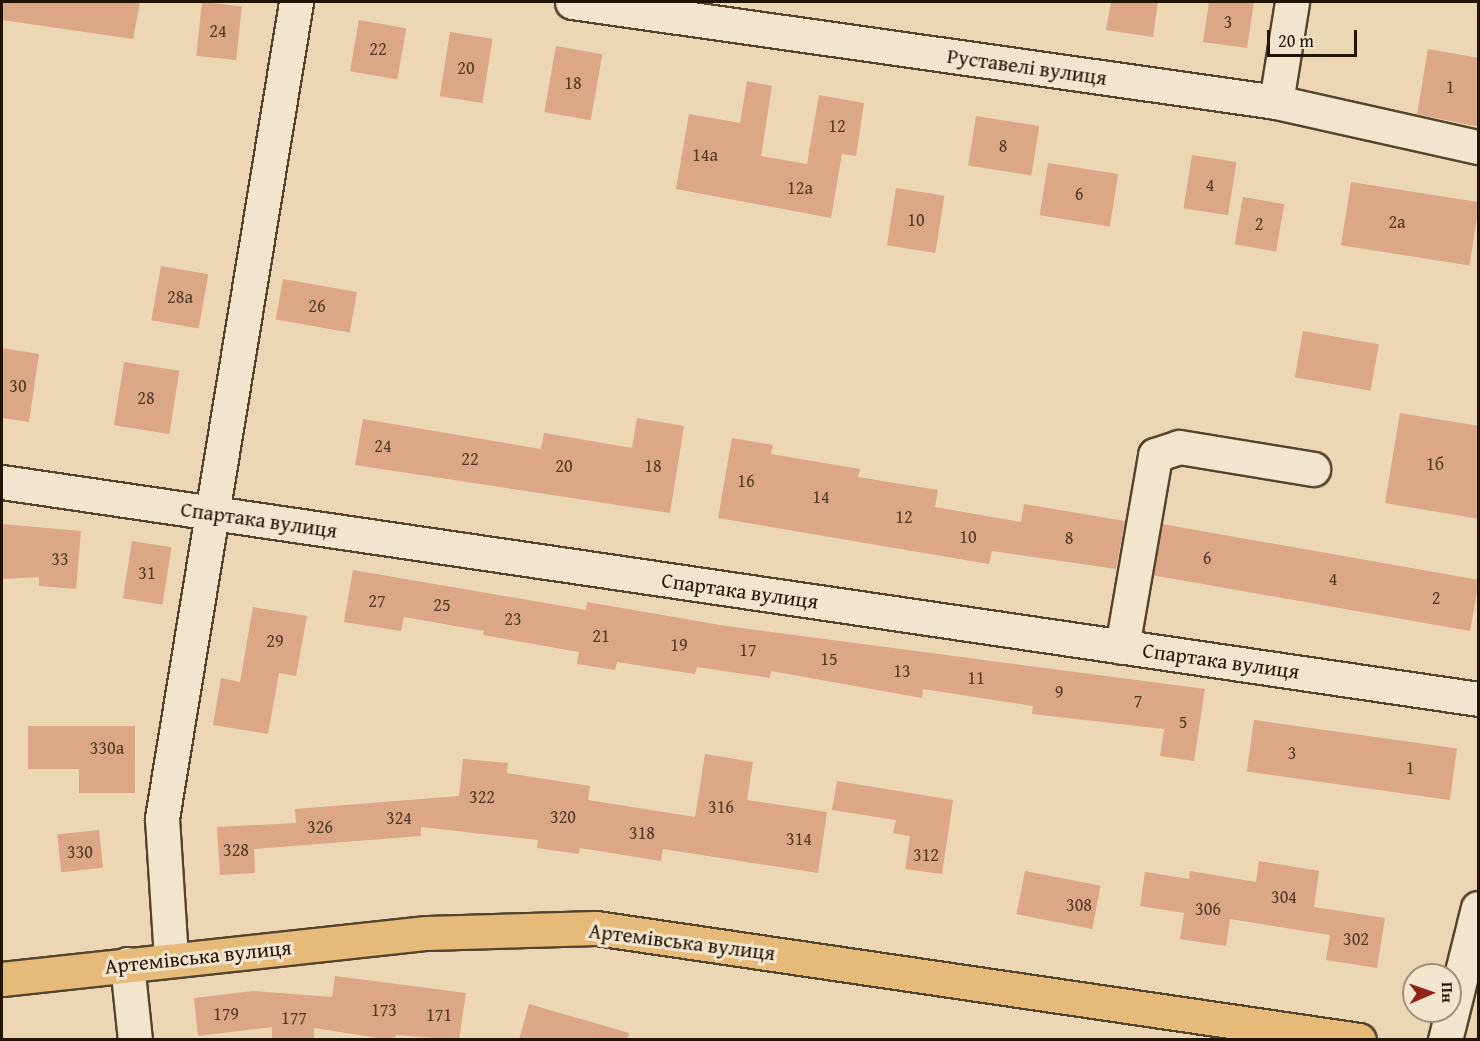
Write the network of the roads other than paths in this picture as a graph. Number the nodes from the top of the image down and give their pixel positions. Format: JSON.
{"nodes":[{"id":1,"x":296,"y":2,"type":"edge"},
{"id":2,"x":572,"y":2,"type":"edge"},
{"id":3,"x":1292,"y":2,"type":"edge"},
{"id":4,"x":1276,"y":102,"type":"junction"},
{"id":5,"x":1479,"y":147,"type":"edge"},
{"id":6,"x":1313,"y":469,"type":"dead end"},
{"id":7,"x":2,"y":482,"type":"edge"},
{"id":8,"x":214,"y":513,"type":"junction"},
{"id":9,"x":1122,"y":647,"type":"junction"},
{"id":10,"x":1479,"y":699,"type":"edge"},
{"id":11,"x":1479,"y":908,"type":"edge"},
{"id":12,"x":171,"y":958,"type":"junction"},
{"id":13,"x":127,"y":964,"type":"junction"},
{"id":14,"x":2,"y":980,"type":"edge"},
{"id":15,"x":135,"y":1040,"type":"edge"},
{"id":16,"x":1359,"y":1040,"type":"edge"},
{"id":17,"x":1445,"y":1040,"type":"edge"}],
"edges":[{"from":1,"to":8,"type":"street"},
{"from":2,"to":4,"type":"street","name":"Руставелі вулиця"},
{"from":3,"to":4,"type":"street"},
{"from":4,"to":5,"type":"street","name":"Руставелі вулиця"},
{"from":6,"to":9,"type":"street"},
{"from":7,"to":8,"type":"street","name":"Спартака вулиця"},
{"from":8,"to":9,"type":"street","name":"Спартака вулиця"},
{"from":8,"to":12,"type":"street"},
{"from":9,"to":10,"type":"street","name":"Спартака вулиця"},
{"from":11,"to":17,"type":"street"},
{"from":12,"to":13,"type":"main road","name":"Артемівська вулиця"},
{"from":12,"to":16,"type":"main road","name":"Артемівська вулиця"},
{"from":13,"to":14,"type":"main road","name":"Артемівська вулиця"},
{"from":13,"to":15,"type":"street"}]}
